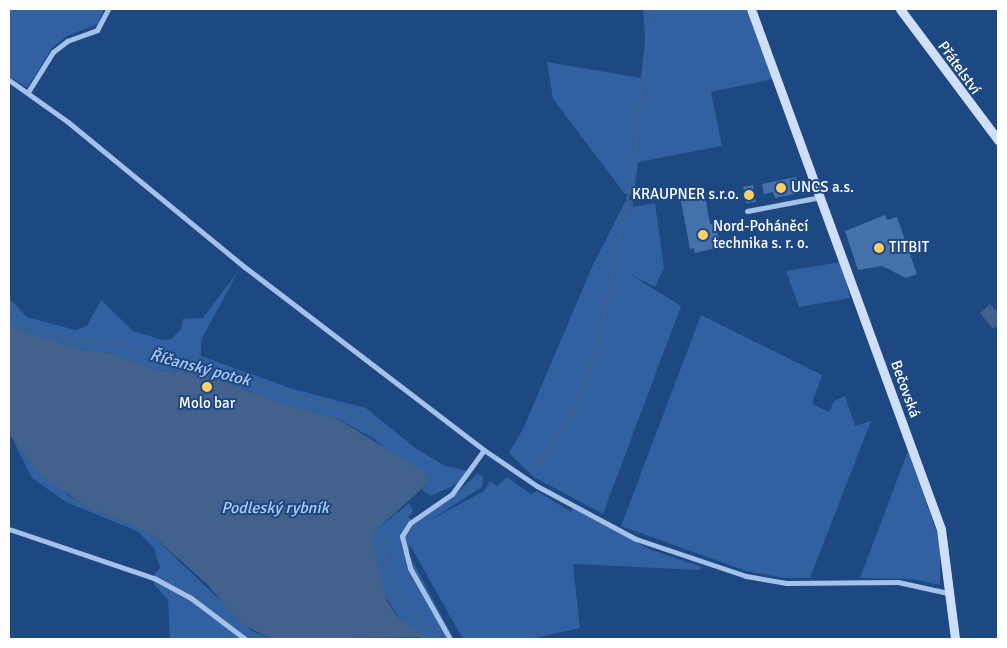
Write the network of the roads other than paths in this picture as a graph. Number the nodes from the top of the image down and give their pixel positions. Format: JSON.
{"nodes":[{"id":1,"x":108,"y":9,"type":"edge"},
{"id":2,"x":750,"y":9,"type":"edge"},
{"id":3,"x":900,"y":9,"type":"edge"},
{"id":4,"x":9,"y":80,"type":"edge"},
{"id":5,"x":28,"y":92,"type":"junction"},
{"id":6,"x":998,"y":140,"type":"edge"},
{"id":7,"x":822,"y":197,"type":"junction"},
{"id":8,"x":747,"y":210,"type":"dead end"},
{"id":9,"x":484,"y":450,"type":"junction"},
{"id":10,"x":9,"y":529,"type":"edge"},
{"id":11,"x":948,"y":593,"type":"junction"},
{"id":12,"x":245,"y":639,"type":"edge"},
{"id":13,"x":450,"y":639,"type":"edge"},
{"id":14,"x":954,"y":639,"type":"edge"}],
"edges":[{"from":1,"to":5,"type":"street"},
{"from":2,"to":7,"type":"street","name":"Bečovská"},
{"from":3,"to":6,"type":"street","name":"Přátelství"},
{"from":4,"to":5,"type":"street"},
{"from":5,"to":9,"type":"street"},
{"from":7,"to":8,"type":"street"},
{"from":7,"to":11,"type":"street","name":"Bečovská"},
{"from":9,"to":11,"type":"street"},
{"from":9,"to":13,"type":"street"},
{"from":10,"to":12,"type":"street"},
{"from":11,"to":14,"type":"street","name":"Bečovská"}]}
